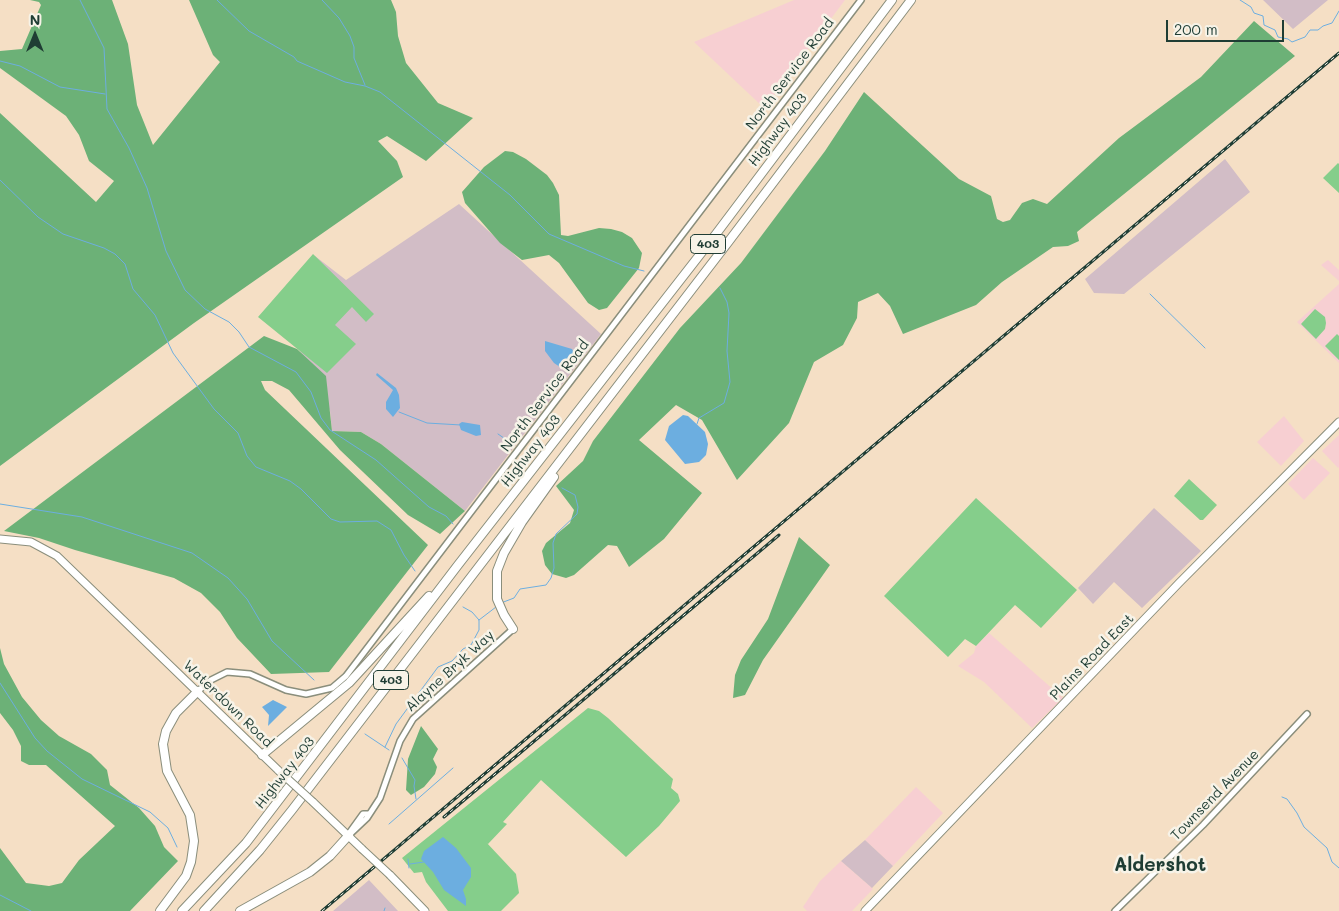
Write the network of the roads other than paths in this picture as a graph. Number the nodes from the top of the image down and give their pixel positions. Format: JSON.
{"nodes":[{"id":1,"x":861,"y":0,"type":"edge"},
{"id":2,"x":892,"y":0,"type":"edge"},
{"id":3,"x":912,"y":0,"type":"edge"},
{"id":4,"x":1339,"y":422,"type":"edge"},
{"id":5,"x":573,"y":444,"type":"junction"},
{"id":6,"x":0,"y":539,"type":"edge"},
{"id":7,"x":458,"y":565,"type":"junction"},
{"id":8,"x":513,"y":629,"type":"joint"},
{"id":9,"x":198,"y":692,"type":"junction"},
{"id":10,"x":1307,"y":714,"type":"dead end"},
{"id":11,"x":262,"y":755,"type":"junction"},
{"id":12,"x":349,"y":835,"type":"junction"},
{"id":13,"x":160,"y":911,"type":"edge"},
{"id":14,"x":182,"y":911,"type":"edge"},
{"id":15,"x":204,"y":911,"type":"edge"},
{"id":16,"x":240,"y":911,"type":"edge"},
{"id":17,"x":425,"y":911,"type":"edge"},
{"id":18,"x":865,"y":911,"type":"edge"},
{"id":19,"x":1115,"y":911,"type":"edge"}],
"edges":[{"from":1,"to":9,"type":"street","name":"North Service Road"},
{"from":2,"to":7,"type":"highway","name":"Highway 403","number":"403"},
{"from":3,"to":5,"type":"highway","name":"Highway 403","number":"403"},
{"from":4,"to":18,"type":"main road","name":"Plains Road East"},
{"from":5,"to":8,"type":"highway"},
{"from":5,"to":15,"type":"highway","name":"Highway 403","number":"403"},
{"from":6,"to":9,"type":"main road","name":"Waterdown Road"},
{"from":7,"to":11,"type":"highway"},
{"from":7,"to":14,"type":"highway","name":"Highway 403","number":"403"},
{"from":8,"to":12,"type":"street","name":"Alayne Bryk Way"},
{"from":9,"to":11,"type":"main road","name":"Waterdown Road"},
{"from":9,"to":13,"type":"highway"},
{"from":10,"to":19,"type":"street","name":"Townsend Avenue"},
{"from":11,"to":12,"type":"main road","name":"Waterdown Road","bridge":true},
{"from":12,"to":16,"type":"highway"},
{"from":12,"to":17,"type":"main road","name":"Waterdown Road","bridge":true}]}
